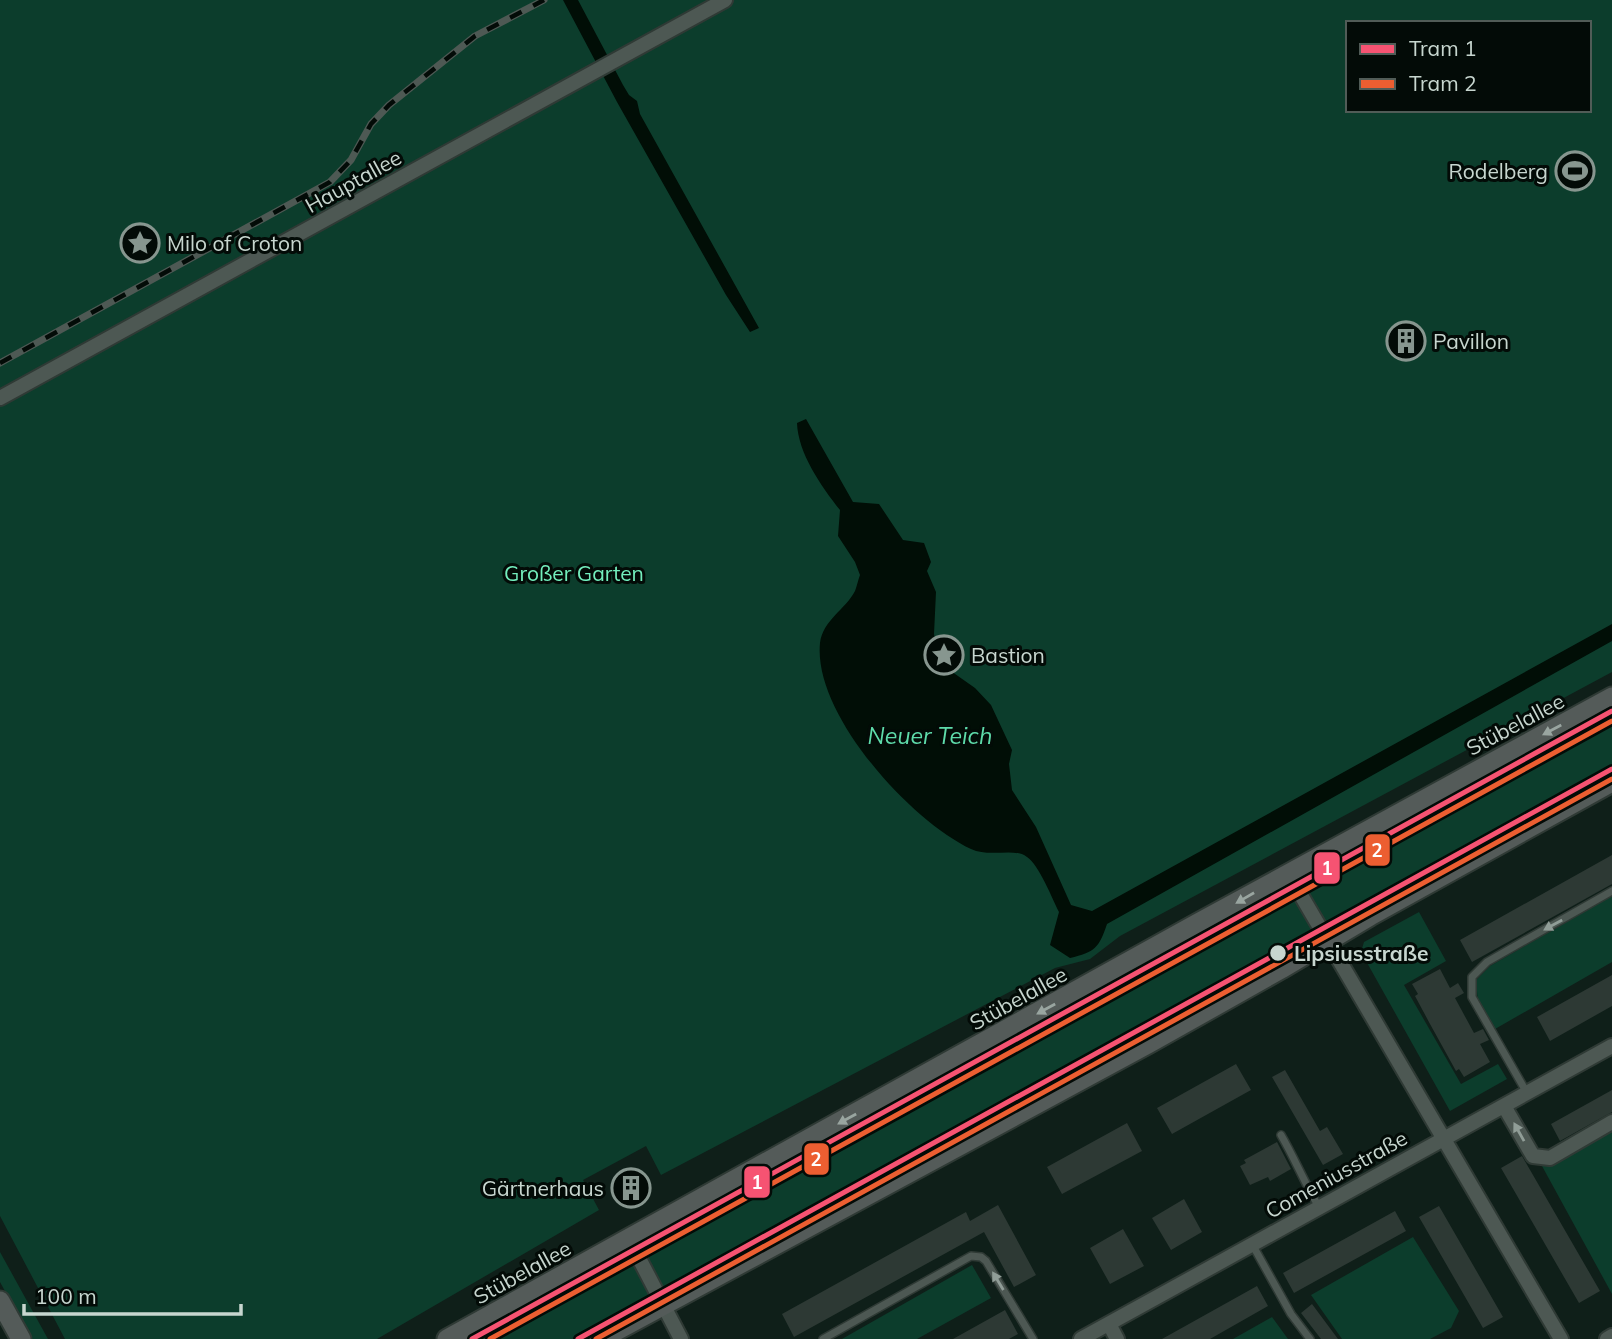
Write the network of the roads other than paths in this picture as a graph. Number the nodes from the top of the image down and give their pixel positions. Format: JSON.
{"nodes":[{"id":1,"x":725,"y":0,"type":"edge"},
{"id":2,"x":0,"y":398,"type":"edge"},
{"id":3,"x":1612,"y":697,"type":"edge"},
{"id":4,"x":1612,"y":782,"type":"edge"},
{"id":5,"x":1288,"y":873,"type":"junction"},
{"id":6,"x":1612,"y":891,"type":"edge"},
{"id":7,"x":1329,"y":942,"type":"junction"},
{"id":8,"x":1612,"y":1046,"type":"edge"},
{"id":9,"x":1527,"y":1093,"type":"junction"},
{"id":10,"x":1504,"y":1106,"type":"junction"},
{"id":11,"x":1612,"y":1122,"type":"edge"},
{"id":12,"x":1281,"y":1135,"type":"dead end"},
{"id":13,"x":1445,"y":1138,"type":"junction"},
{"id":14,"x":1320,"y":1207,"type":"junction"},
{"id":15,"x":629,"y":1240,"type":"junction"},
{"id":16,"x":1252,"y":1244,"type":"junction"},
{"id":17,"x":0,"y":1301,"type":"edge"},
{"id":18,"x":663,"y":1304,"type":"junction"},
{"id":19,"x":1109,"y":1324,"type":"junction"},
{"id":20,"x":1612,"y":1336,"type":"edge"},
{"id":21,"x":21,"y":1339,"type":"edge"},
{"id":22,"x":447,"y":1339,"type":"edge"},
{"id":23,"x":600,"y":1339,"type":"edge"},
{"id":24,"x":681,"y":1339,"type":"edge"},
{"id":25,"x":823,"y":1339,"type":"edge"},
{"id":26,"x":1033,"y":1339,"type":"edge"},
{"id":27,"x":1081,"y":1339,"type":"edge"},
{"id":28,"x":1117,"y":1339,"type":"edge"},
{"id":29,"x":1310,"y":1339,"type":"edge"},
{"id":30,"x":1561,"y":1339,"type":"edge"},
{"id":31,"x":1606,"y":1339,"type":"edge"}],
"edges":[{"from":1,"to":2,"type":"street","name":"Hauptallee"},
{"from":3,"to":5,"type":"main road","name":"Stübelallee","one_way":true},
{"from":4,"to":7,"type":"main road"},
{"from":5,"to":7,"type":"street"},
{"from":5,"to":15,"type":"main road","name":"Stübelallee","one_way":true},
{"from":6,"to":9,"type":"lane","one_way":true},
{"from":7,"to":13,"type":"street"},
{"from":7,"to":18,"type":"main road"},
{"from":8,"to":9,"type":"street","name":"Comeniusstraße"},
{"from":9,"to":10,"type":"street","name":"Comeniusstraße"},
{"from":11,"to":10,"type":"street","one_way":true},
{"from":10,"to":13,"type":"street","name":"Comeniusstraße"},
{"from":12,"to":14,"type":"lane"},
{"from":13,"to":14,"type":"street","name":"Comeniusstraße"},
{"from":13,"to":30,"type":"street"},
{"from":14,"to":16,"type":"street","name":"Comeniusstraße"},
{"from":15,"to":18,"type":"street"},
{"from":15,"to":22,"type":"main road","name":"Stübelallee"},
{"from":16,"to":19,"type":"street","name":"Comeniusstraße"},
{"from":16,"to":29,"type":"lane"},
{"from":17,"to":21,"type":"main road"},
{"from":18,"to":23,"type":"main road"},
{"from":18,"to":24,"type":"street"},
{"from":19,"to":27,"type":"street","name":"Comeniusstraße"},
{"from":19,"to":28,"type":"street"},
{"from":20,"to":31,"type":"street"},
{"from":26,"to":25,"type":"lane","one_way":true}]}
